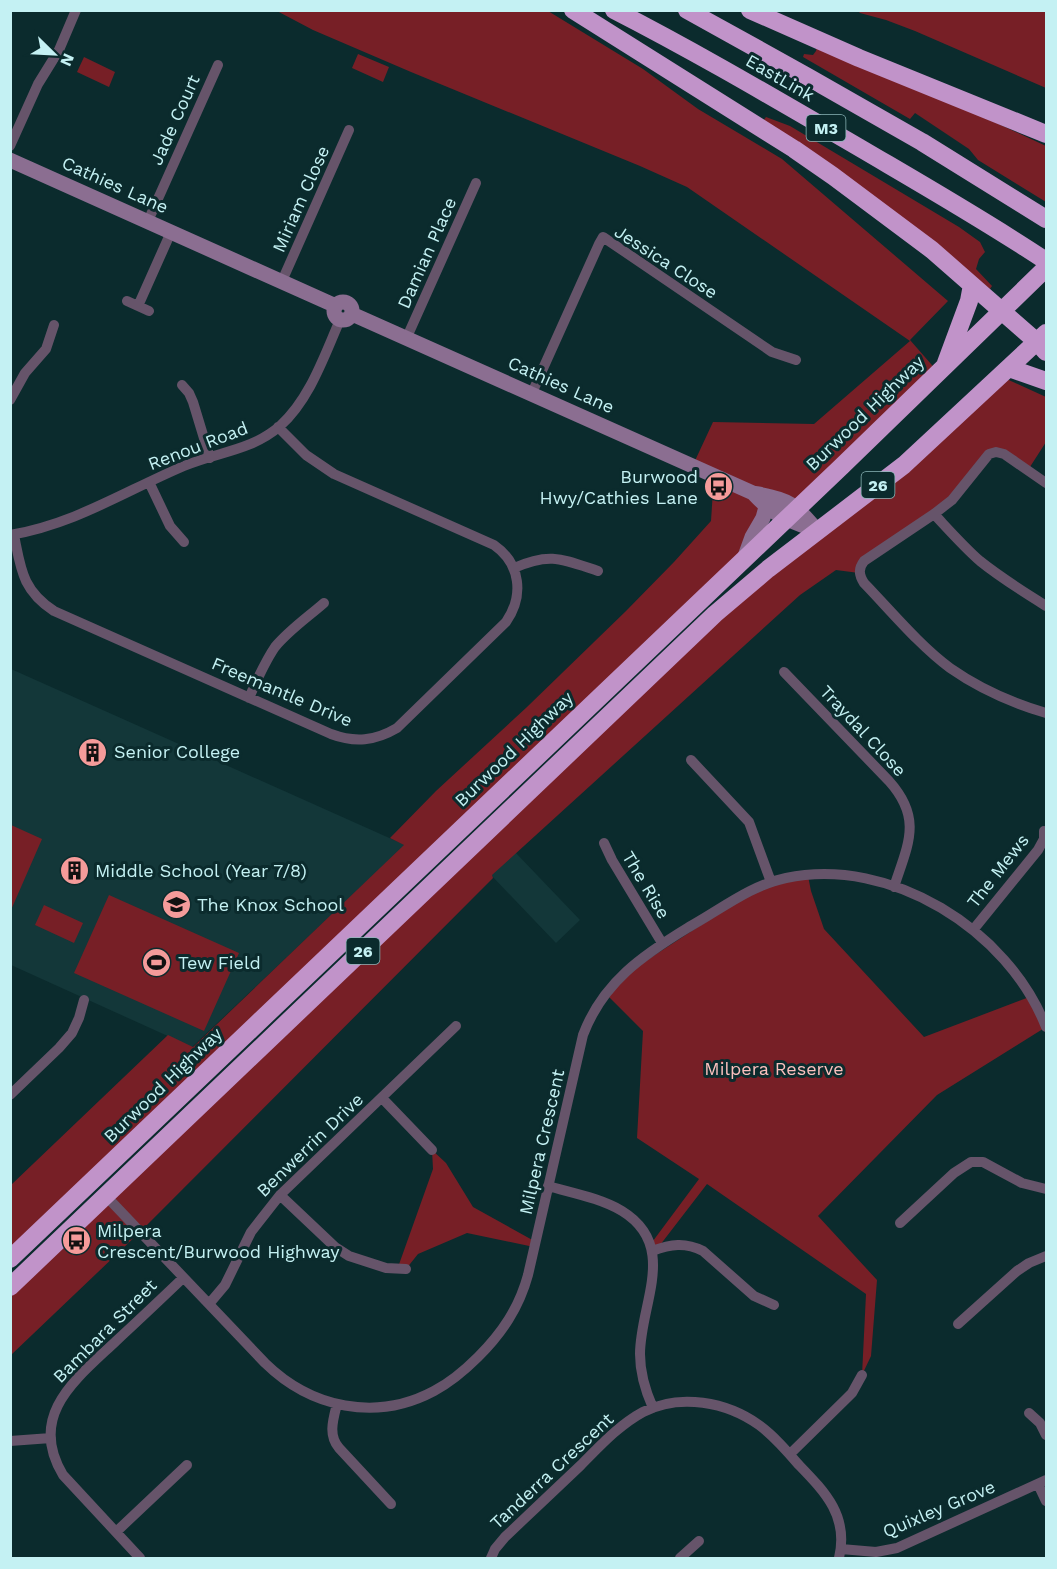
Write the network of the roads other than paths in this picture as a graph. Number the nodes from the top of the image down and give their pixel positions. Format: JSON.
{"nodes":[{"id":1,"x":76,"y":10,"type":"edge"},
{"id":2,"x":573,"y":10,"type":"edge"},
{"id":3,"x":614,"y":10,"type":"edge"},
{"id":4,"x":687,"y":10,"type":"edge"},
{"id":5,"x":750,"y":10,"type":"edge"},
{"id":6,"x":218,"y":65,"type":"dead end"},
{"id":7,"x":349,"y":130,"type":"dead end"},
{"id":8,"x":1047,"y":134,"type":"edge"},
{"id":9,"x":10,"y":146,"type":"edge"},
{"id":10,"x":10,"y":160,"type":"edge"},
{"id":11,"x":476,"y":183,"type":"dead end"},
{"id":12,"x":1047,"y":219,"type":"edge"},
{"id":13,"x":148,"y":221,"type":"junction"},
{"id":14,"x":171,"y":232,"type":"junction"},
{"id":15,"x":1040,"y":257,"type":"edge"},
{"id":16,"x":1047,"y":268,"type":"edge"},
{"id":17,"x":282,"y":281,"type":"junction"},
{"id":18,"x":972,"y":285,"type":"junction"},
{"id":19,"x":127,"y":301,"type":"dead end"},
{"id":20,"x":138,"y":306,"type":"junction"},
{"id":21,"x":148,"y":311,"type":"dead end"},
{"id":22,"x":1002,"y":311,"type":"junction"},
{"id":23,"x":343,"y":313,"type":"junction"},
{"id":24,"x":54,"y":325,"type":"dead end"},
{"id":25,"x":407,"y":337,"type":"junction"},
{"id":26,"x":1043,"y":343,"type":"edge"},
{"id":27,"x":796,"y":360,"type":"dead end"},
{"id":28,"x":945,"y":365,"type":"junction"},
{"id":29,"x":1008,"y":368,"type":"junction"},
{"id":30,"x":1047,"y":381,"type":"edge"},
{"id":31,"x":182,"y":385,"type":"dead end"},
{"id":32,"x":532,"y":393,"type":"junction"},
{"id":33,"x":10,"y":400,"type":"edge"},
{"id":34,"x":278,"y":427,"type":"junction"},
{"id":35,"x":210,"y":458,"type":"junction"},
{"id":36,"x":149,"y":482,"type":"junction"},
{"id":37,"x":1047,"y":483,"type":"edge"},
{"id":38,"x":753,"y":493,"type":"junction"},
{"id":39,"x":766,"y":507,"type":"junction"},
{"id":40,"x":790,"y":514,"type":"junction"},
{"id":41,"x":934,"y":514,"type":"junction"},
{"id":42,"x":818,"y":531,"type":"junction"},
{"id":43,"x":12,"y":535,"type":"edge"},
{"id":44,"x":184,"y":542,"type":"dead end"},
{"id":45,"x":744,"y":558,"type":"junction"},
{"id":46,"x":514,"y":568,"type":"junction"},
{"id":47,"x":598,"y":571,"type":"dead end"},
{"id":48,"x":699,"y":601,"type":"junction"},
{"id":49,"x":324,"y":603,"type":"dead end"},
{"id":50,"x":1047,"y":606,"type":"edge"},
{"id":51,"x":715,"y":614,"type":"junction"},
{"id":52,"x":784,"y":672,"type":"dead end"},
{"id":53,"x":249,"y":698,"type":"junction"},
{"id":54,"x":1047,"y":713,"type":"edge"},
{"id":55,"x":690,"y":760,"type":"dead end"},
{"id":56,"x":1044,"y":831,"type":"dead end"},
{"id":57,"x":604,"y":843,"type":"dead end"},
{"id":58,"x":771,"y":882,"type":"junction"},
{"id":59,"x":894,"y":887,"type":"junction"},
{"id":60,"x":973,"y":930,"type":"junction"},
{"id":61,"x":662,"y":943,"type":"junction"},
{"id":62,"x":84,"y":1000,"type":"dead end"},
{"id":63,"x":1043,"y":1007,"type":"edge"},
{"id":64,"x":456,"y":1026,"type":"dead end"},
{"id":65,"x":1047,"y":1027,"type":"edge"},
{"id":66,"x":10,"y":1095,"type":"edge"},
{"id":67,"x":382,"y":1098,"type":"junction"},
{"id":68,"x":432,"y":1150,"type":"dead end"},
{"id":69,"x":548,"y":1186,"type":"junction"},
{"id":70,"x":1047,"y":1189,"type":"edge"},
{"id":71,"x":280,"y":1195,"type":"junction"},
{"id":72,"x":106,"y":1196,"type":"junction"},
{"id":73,"x":900,"y":1222,"type":"dead end"},
{"id":74,"x":652,"y":1251,"type":"junction"},
{"id":75,"x":1047,"y":1256,"type":"edge"},
{"id":76,"x":10,"y":1259,"type":"edge"},
{"id":77,"x":406,"y":1269,"type":"dead end"},
{"id":78,"x":183,"y":1278,"type":"junction"},
{"id":79,"x":10,"y":1287,"type":"edge"},
{"id":80,"x":209,"y":1304,"type":"junction"},
{"id":81,"x":774,"y":1305,"type":"dead end"},
{"id":82,"x":958,"y":1324,"type":"dead end"},
{"id":83,"x":862,"y":1375,"type":"dead end"},
{"id":84,"x":337,"y":1404,"type":"junction"},
{"id":85,"x":652,"y":1408,"type":"junction"},
{"id":86,"x":1029,"y":1413,"type":"dead end"},
{"id":87,"x":1047,"y":1436,"type":"edge"},
{"id":88,"x":51,"y":1438,"type":"junction"},
{"id":89,"x":10,"y":1441,"type":"edge"},
{"id":90,"x":790,"y":1454,"type":"junction"},
{"id":91,"x":187,"y":1464,"type":"dead end"},
{"id":92,"x":1042,"y":1482,"type":"edge"},
{"id":93,"x":1047,"y":1501,"type":"edge"},
{"id":94,"x":391,"y":1504,"type":"dead end"},
{"id":95,"x":116,"y":1532,"type":"junction"},
{"id":96,"x":699,"y":1541,"type":"dead end"},
{"id":97,"x":840,"y":1554,"type":"edge"},
{"id":98,"x":140,"y":1558,"type":"edge"},
{"id":99,"x":491,"y":1558,"type":"edge"},
{"id":100,"x":680,"y":1558,"type":"edge"}],
"edges":[{"from":1,"to":9,"type":"street"},
{"from":2,"to":18,"type":"highway"},
{"from":3,"to":15,"type":"highway","name":"EastLink","number":"M3"},
{"from":4,"to":12,"type":"highway","name":"EastLink","number":"M3"},
{"from":5,"to":8,"type":"highway"},
{"from":6,"to":13,"type":"street","name":"Jade Court"},
{"from":7,"to":17,"type":"street","name":"Miriam Close"},
{"from":10,"to":13,"type":"street","name":"Cathies Lane"},
{"from":11,"to":25,"type":"street","name":"Damian Place"},
{"from":13,"to":14,"type":"street","name":"Cathies Lane"},
{"from":14,"to":17,"type":"street","name":"Cathies Lane"},
{"from":14,"to":20,"type":"street"},
{"from":16,"to":22,"type":"highway","name":"Burwood Highway","number":"26"},
{"from":17,"to":23,"type":"street","name":"Cathies Lane"},
{"from":18,"to":22,"type":"highway"},
{"from":18,"to":28,"type":"highway"},
{"from":19,"to":20,"type":"street"},
{"from":20,"to":21,"type":"street"},
{"from":22,"to":26,"type":"highway"},
{"from":22,"to":28,"type":"highway","name":"Burwood Highway","number":"26"},
{"from":23,"to":25,"type":"street","name":"Cathies Lane"},
{"from":23,"to":34,"type":"street","name":"Renou Road"},
{"from":24,"to":33,"type":"street"},
{"from":25,"to":32,"type":"street","name":"Cathies Lane"},
{"from":26,"to":29,"type":"highway","number":"26"},
{"from":27,"to":32,"type":"street","name":"Jessica Close"},
{"from":28,"to":40,"type":"highway","name":"Burwood Highway","number":"26"},
{"from":29,"to":30,"type":"highway"},
{"from":29,"to":42,"type":"highway","number":"26"},
{"from":31,"to":35,"type":"street"},
{"from":32,"to":38,"type":"street","name":"Cathies Lane"},
{"from":34,"to":35,"type":"street","name":"Renou Road"},
{"from":34,"to":46,"type":"street"},
{"from":35,"to":36,"type":"street","name":"Renou Road"},
{"from":36,"to":43,"type":"street","name":"Renou Road"},
{"from":36,"to":44,"type":"street"},
{"from":37,"to":41,"type":"street"},
{"from":38,"to":39,"type":"street","name":"Cathies Lane"},
{"from":38,"to":40,"type":"street","name":"Cathies Lane"},
{"from":39,"to":40,"type":"street","name":"Cathies Lane"},
{"from":39,"to":45,"type":"street"},
{"from":40,"to":42,"type":"street","name":"Cathies Lane"},
{"from":40,"to":45,"type":"highway","name":"Burwood Highway","number":"26"},
{"from":41,"to":50,"type":"street"},
{"from":41,"to":54,"type":"street"},
{"from":42,"to":51,"type":"highway","number":"26"},
{"from":43,"to":53,"type":"street","name":"Freemantle Drive"},
{"from":45,"to":48,"type":"highway","name":"Burwood Highway","number":"26"},
{"from":46,"to":47,"type":"street"},
{"from":46,"to":53,"type":"street","name":"Freemantle Drive"},
{"from":48,"to":51,"type":"highway"},
{"from":48,"to":76,"type":"highway","name":"Burwood Highway","number":"26"},
{"from":49,"to":53,"type":"street"},
{"from":51,"to":72,"type":"highway","number":"26"},
{"from":52,"to":59,"type":"street","name":"Traydal Close"},
{"from":55,"to":58,"type":"street"},
{"from":56,"to":60,"type":"street","name":"The Mews"},
{"from":57,"to":61,"type":"street","name":"The Rise"},
{"from":58,"to":59,"type":"street","name":"Milpera Crescent"},
{"from":58,"to":61,"type":"street","name":"Milpera Crescent"},
{"from":59,"to":60,"type":"street","name":"Milpera Crescent"},
{"from":60,"to":63,"type":"street","name":"Milpera Crescent"},
{"from":61,"to":69,"type":"street","name":"Milpera Crescent"},
{"from":62,"to":66,"type":"street"},
{"from":63,"to":65,"type":"street","name":"Milpera Crescent"},
{"from":64,"to":67,"type":"street","name":"Benwerrin Drive"},
{"from":67,"to":68,"type":"street"},
{"from":67,"to":71,"type":"street","name":"Benwerrin Drive"},
{"from":69,"to":74,"type":"street"},
{"from":69,"to":84,"type":"street","name":"Milpera Crescent"},
{"from":70,"to":73,"type":"street"},
{"from":71,"to":77,"type":"street"},
{"from":71,"to":80,"type":"street","name":"Benwerrin Drive"},
{"from":72,"to":78,"type":"street","name":"Milpera Crescent"},
{"from":72,"to":79,"type":"highway","number":"26"},
{"from":74,"to":81,"type":"street"},
{"from":74,"to":85,"type":"street"},
{"from":75,"to":82,"type":"street"},
{"from":78,"to":80,"type":"street","name":"Milpera Crescent"},
{"from":78,"to":88,"type":"street","name":"Bambara Street"},
{"from":80,"to":84,"type":"street","name":"Milpera Crescent"},
{"from":83,"to":90,"type":"street"},
{"from":84,"to":94,"type":"street"},
{"from":85,"to":90,"type":"street","name":"Tanderra Crescent"},
{"from":85,"to":99,"type":"street","name":"Tanderra Crescent"},
{"from":86,"to":87,"type":"street"},
{"from":88,"to":89,"type":"street"},
{"from":88,"to":95,"type":"street","name":"Bambara Street"},
{"from":90,"to":97,"type":"street","name":"Tanderra Crescent"},
{"from":91,"to":95,"type":"street"},
{"from":92,"to":93,"type":"street"},
{"from":92,"to":97,"type":"street","name":"Quixley Grove"},
{"from":95,"to":98,"type":"street","name":"Bambara Street"},
{"from":96,"to":100,"type":"street"}]}
